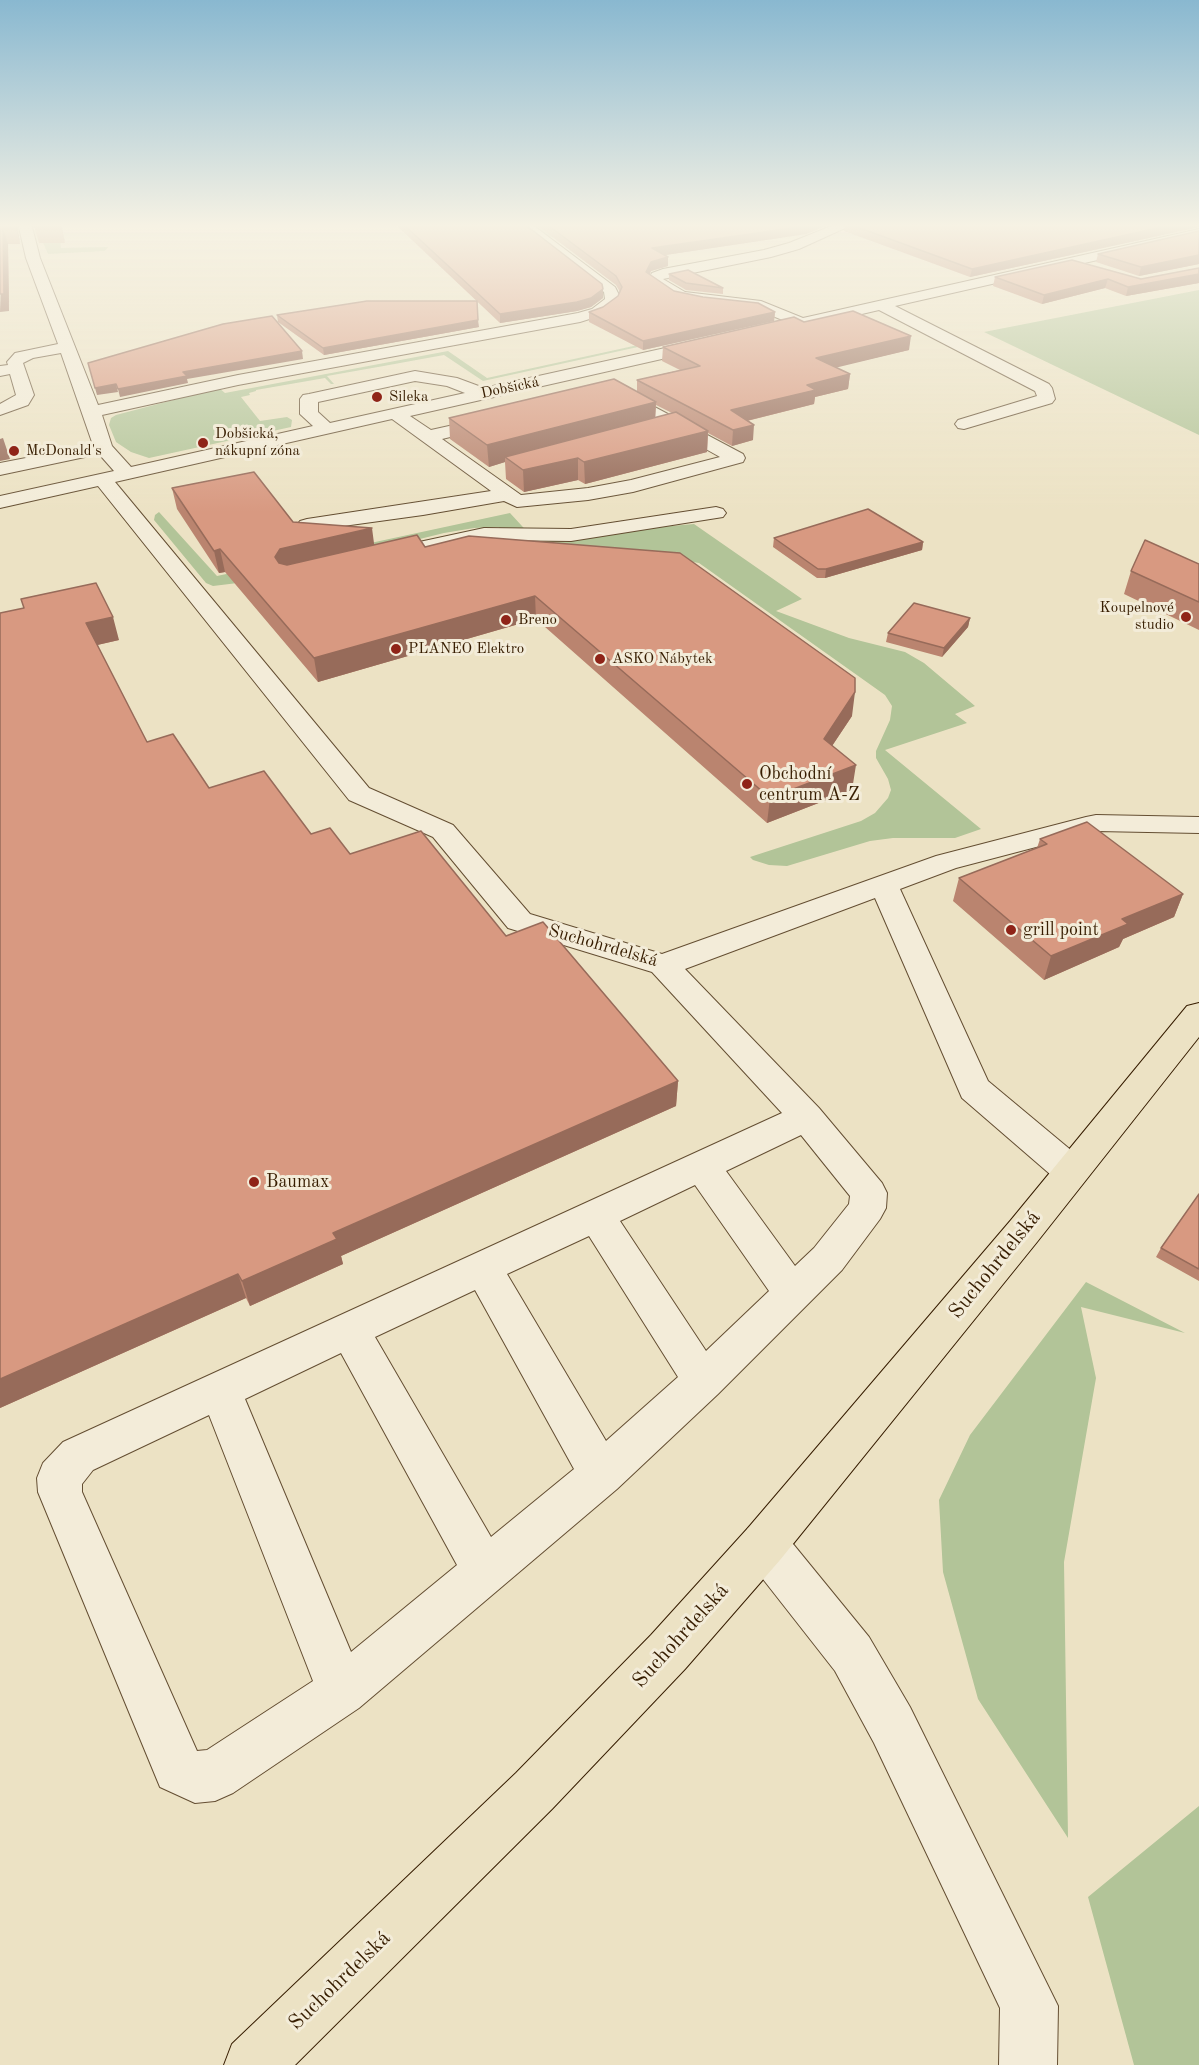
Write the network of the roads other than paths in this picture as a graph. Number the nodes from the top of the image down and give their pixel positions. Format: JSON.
{"nodes":[{"id":1,"x":56,"y":319,"type":"edge"},
{"id":2,"x":567,"y":319,"type":"edge"},
{"id":3,"x":793,"y":319,"type":"edge"},
{"id":4,"x":818,"y":319,"type":"edge"},
{"id":5,"x":910,"y":319,"type":"edge"},
{"id":6,"x":802,"y":323,"type":"junction"},
{"id":7,"x":779,"y":328,"type":"edge"},
{"id":8,"x":722,"y":341,"type":"edge"},
{"id":9,"x":67,"y":347,"type":"junction"},
{"id":10,"x":18,"y":368,"type":"junction"},
{"id":11,"x":0,"y":371,"type":"edge"},
{"id":12,"x":443,"y":380,"type":"junction"},
{"id":13,"x":482,"y":394,"type":"junction"},
{"id":14,"x":605,"y":394,"type":"edge"},
{"id":15,"x":308,"y":407,"type":"junction"},
{"id":16,"x":0,"y":410,"type":"edge"},
{"id":17,"x":92,"y":412,"type":"junction"},
{"id":18,"x":395,"y":413,"type":"junction"},
{"id":19,"x":515,"y":416,"type":"edge"},
{"id":20,"x":964,"y":424,"type":"dead end"},
{"id":21,"x":677,"y":425,"type":"junction"},
{"id":22,"x":326,"y":428,"type":"junction"},
{"id":23,"x":654,"y":432,"type":"edge"},
{"id":24,"x":426,"y":437,"type":"junction"},
{"id":25,"x":103,"y":448,"type":"junction"},
{"id":26,"x":0,"y":469,"type":"edge"},
{"id":27,"x":505,"y":471,"type":"edge"},
{"id":28,"x":128,"y":475,"type":"junction"},
{"id":29,"x":482,"y":477,"type":"junction"},
{"id":30,"x":103,"y":480,"type":"junction"},
{"id":31,"x":507,"y":494,"type":"junction"},
{"id":32,"x":0,"y":502,"type":"edge"},
{"id":33,"x":716,"y":513,"type":"dead end"},
{"id":34,"x":308,"y":525,"type":"edge"},
{"id":35,"x":360,"y":563,"type":"edge"},
{"id":36,"x":1199,"y":825,"type":"edge"},
{"id":37,"x":884,"y":886,"type":"junction"},
{"id":38,"x":663,"y":965,"type":"junction"},
{"id":39,"x":1199,"y":1014,"type":"edge"},
{"id":40,"x":807,"y":1117,"type":"junction"},
{"id":41,"x":702,"y":1166,"type":"junction"},
{"id":42,"x":1071,"y":1171,"type":"junction"},
{"id":43,"x":596,"y":1215,"type":"junction"},
{"id":44,"x":483,"y":1268,"type":"junction"},
{"id":45,"x":793,"y":1294,"type":"junction"},
{"id":46,"x":350,"y":1330,"type":"junction"},
{"id":47,"x":703,"y":1381,"type":"junction"},
{"id":48,"x":220,"y":1390,"type":"junction"},
{"id":49,"x":601,"y":1474,"type":"junction"},
{"id":50,"x":764,"y":1544,"type":"junction"},
{"id":51,"x":486,"y":1572,"type":"junction"},
{"id":52,"x":342,"y":1691,"type":"junction"},
{"id":53,"x":253,"y":2065,"type":"edge"},
{"id":54,"x":1028,"y":2065,"type":"edge"}],
"edges":[{"from":1,"to":9,"type":"street"},
{"from":2,"to":17,"type":"street"},
{"from":3,"to":6,"type":"street"},
{"from":4,"to":6,"type":"street"},
{"from":5,"to":20,"type":"street"},
{"from":6,"to":7,"type":"street"},
{"from":8,"to":13,"type":"street","name":"Dobšická"},
{"from":9,"to":10,"type":"street"},
{"from":9,"to":17,"type":"street"},
{"from":10,"to":11,"type":"street"},
{"from":10,"to":16,"type":"street"},
{"from":12,"to":13,"type":"street"},
{"from":12,"to":15,"type":"street"},
{"from":12,"to":15,"type":"street"},
{"from":13,"to":18,"type":"street","name":"Dobšická"},
{"from":14,"to":21,"type":"street"},
{"from":15,"to":22,"type":"street"},
{"from":17,"to":25,"type":"street"},
{"from":18,"to":22,"type":"street","name":"Dobšická"},
{"from":18,"to":24,"type":"street"},
{"from":19,"to":24,"type":"street"},
{"from":21,"to":23,"type":"street"},
{"from":21,"to":31,"type":"street"},
{"from":22,"to":28,"type":"street","name":"Dobšická"},
{"from":24,"to":29,"type":"street"},
{"from":25,"to":26,"type":"street"},
{"from":25,"to":28,"type":"street"},
{"from":27,"to":29,"type":"street"},
{"from":28,"to":30,"type":"street","name":"Dobšická"},
{"from":29,"to":31,"type":"street"},
{"from":30,"to":32,"type":"street","name":"Dobšická"},
{"from":30,"to":38,"type":"street","name":"Suchohrdelská"},
{"from":31,"to":34,"type":"street"},
{"from":33,"to":35,"type":"street"},
{"from":36,"to":37,"type":"street","name":"Suchohrdelská"},
{"from":37,"to":38,"type":"street","name":"Suchohrdelská"},
{"from":37,"to":42,"type":"street"},
{"from":38,"to":40,"type":"street"},
{"from":39,"to":42,"type":"main road","name":"Suchohrdelská"},
{"from":40,"to":41,"type":"street"},
{"from":40,"to":45,"type":"street"},
{"from":41,"to":43,"type":"street"},
{"from":41,"to":45,"type":"street"},
{"from":42,"to":50,"type":"main road","name":"Suchohrdelská"},
{"from":43,"to":44,"type":"street"},
{"from":43,"to":47,"type":"street"},
{"from":44,"to":46,"type":"street"},
{"from":44,"to":49,"type":"street"},
{"from":45,"to":47,"type":"street"},
{"from":46,"to":48,"type":"street"},
{"from":46,"to":51,"type":"street"},
{"from":47,"to":49,"type":"street"},
{"from":48,"to":52,"type":"street"},
{"from":48,"to":52,"type":"street"},
{"from":49,"to":51,"type":"street"},
{"from":50,"to":53,"type":"main road","name":"Suchohrdelská"},
{"from":50,"to":54,"type":"street"},
{"from":51,"to":52,"type":"street"}]}
